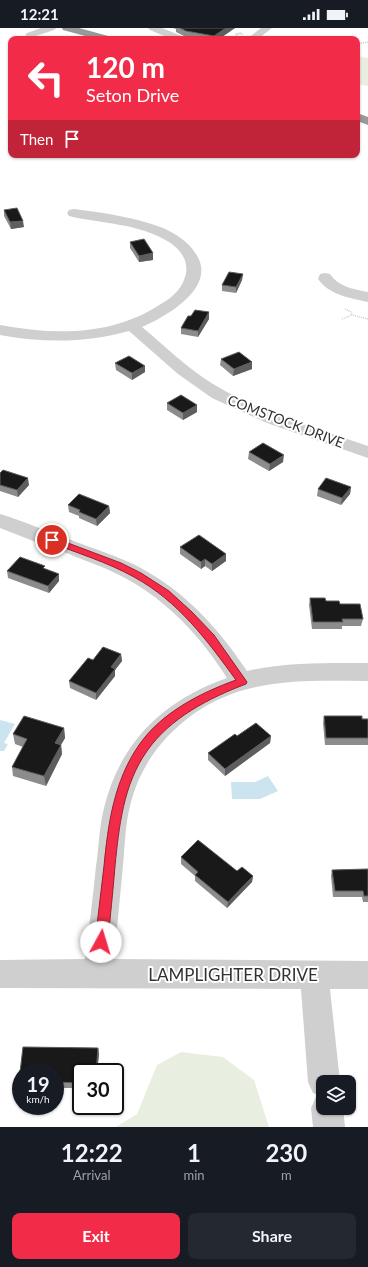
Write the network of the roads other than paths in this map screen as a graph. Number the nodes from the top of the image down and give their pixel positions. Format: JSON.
{"nodes":[{"id":1,"x":51,"y":28,"type":"edge"},
{"id":2,"x":67,"y":28,"type":"edge"},
{"id":3,"x":86,"y":28,"type":"edge"},
{"id":4,"x":153,"y":28,"type":"edge"},
{"id":5,"x":267,"y":28,"type":"edge"},
{"id":6,"x":30,"y":35,"type":"dead end"},
{"id":7,"x":104,"y":36,"type":"edge"},
{"id":8,"x":108,"y":36,"type":"edge"},
{"id":9,"x":173,"y":36,"type":"edge"},
{"id":10,"x":256,"y":36,"type":"edge"},
{"id":11,"x":74,"y":213,"type":"dead end"},
{"id":12,"x":325,"y":277,"type":"dead end"},
{"id":13,"x":368,"y":298,"type":"edge"},
{"id":14,"x":132,"y":326,"type":"junction"},
{"id":15,"x":0,"y":330,"type":"edge"},
{"id":16,"x":368,"y":452,"type":"edge"},
{"id":17,"x":0,"y":521,"type":"edge"},
{"id":18,"x":368,"y":672,"type":"edge"},
{"id":19,"x":242,"y":682,"type":"junction"},
{"id":20,"x":98,"y":973,"type":"junction"},
{"id":21,"x":0,"y":974,"type":"edge"},
{"id":22,"x":314,"y":974,"type":"junction"},
{"id":23,"x":368,"y":975,"type":"edge"},
{"id":24,"x":323,"y":1075,"type":"edge"},
{"id":25,"x":328,"y":1115,"type":"edge"},
{"id":26,"x":329,"y":1127,"type":"edge"}],
"edges":[{"from":1,"to":6,"type":"street"},
{"from":2,"to":7,"type":"highway"},
{"from":3,"to":8,"type":"highway"},
{"from":4,"to":9,"type":"street"},
{"from":5,"to":10,"type":"street"},
{"from":11,"to":14,"type":"street"},
{"from":12,"to":13,"type":"street"},
{"from":14,"to":15,"type":"street"},
{"from":14,"to":16,"type":"street","name":"COMSTOCK DRIVE"},
{"from":17,"to":19,"type":"street"},
{"from":18,"to":19,"type":"street"},
{"from":19,"to":20,"type":"street"},
{"from":20,"to":21,"type":"street","name":"LAMPLIGHTER DRIVE"},
{"from":20,"to":22,"type":"street","name":"LAMPLIGHTER DRIVE"},
{"from":22,"to":23,"type":"street","name":"LAMPLIGHTER DRIVE"},
{"from":22,"to":24,"type":"street"},
{"from":25,"to":26,"type":"street"}]}
